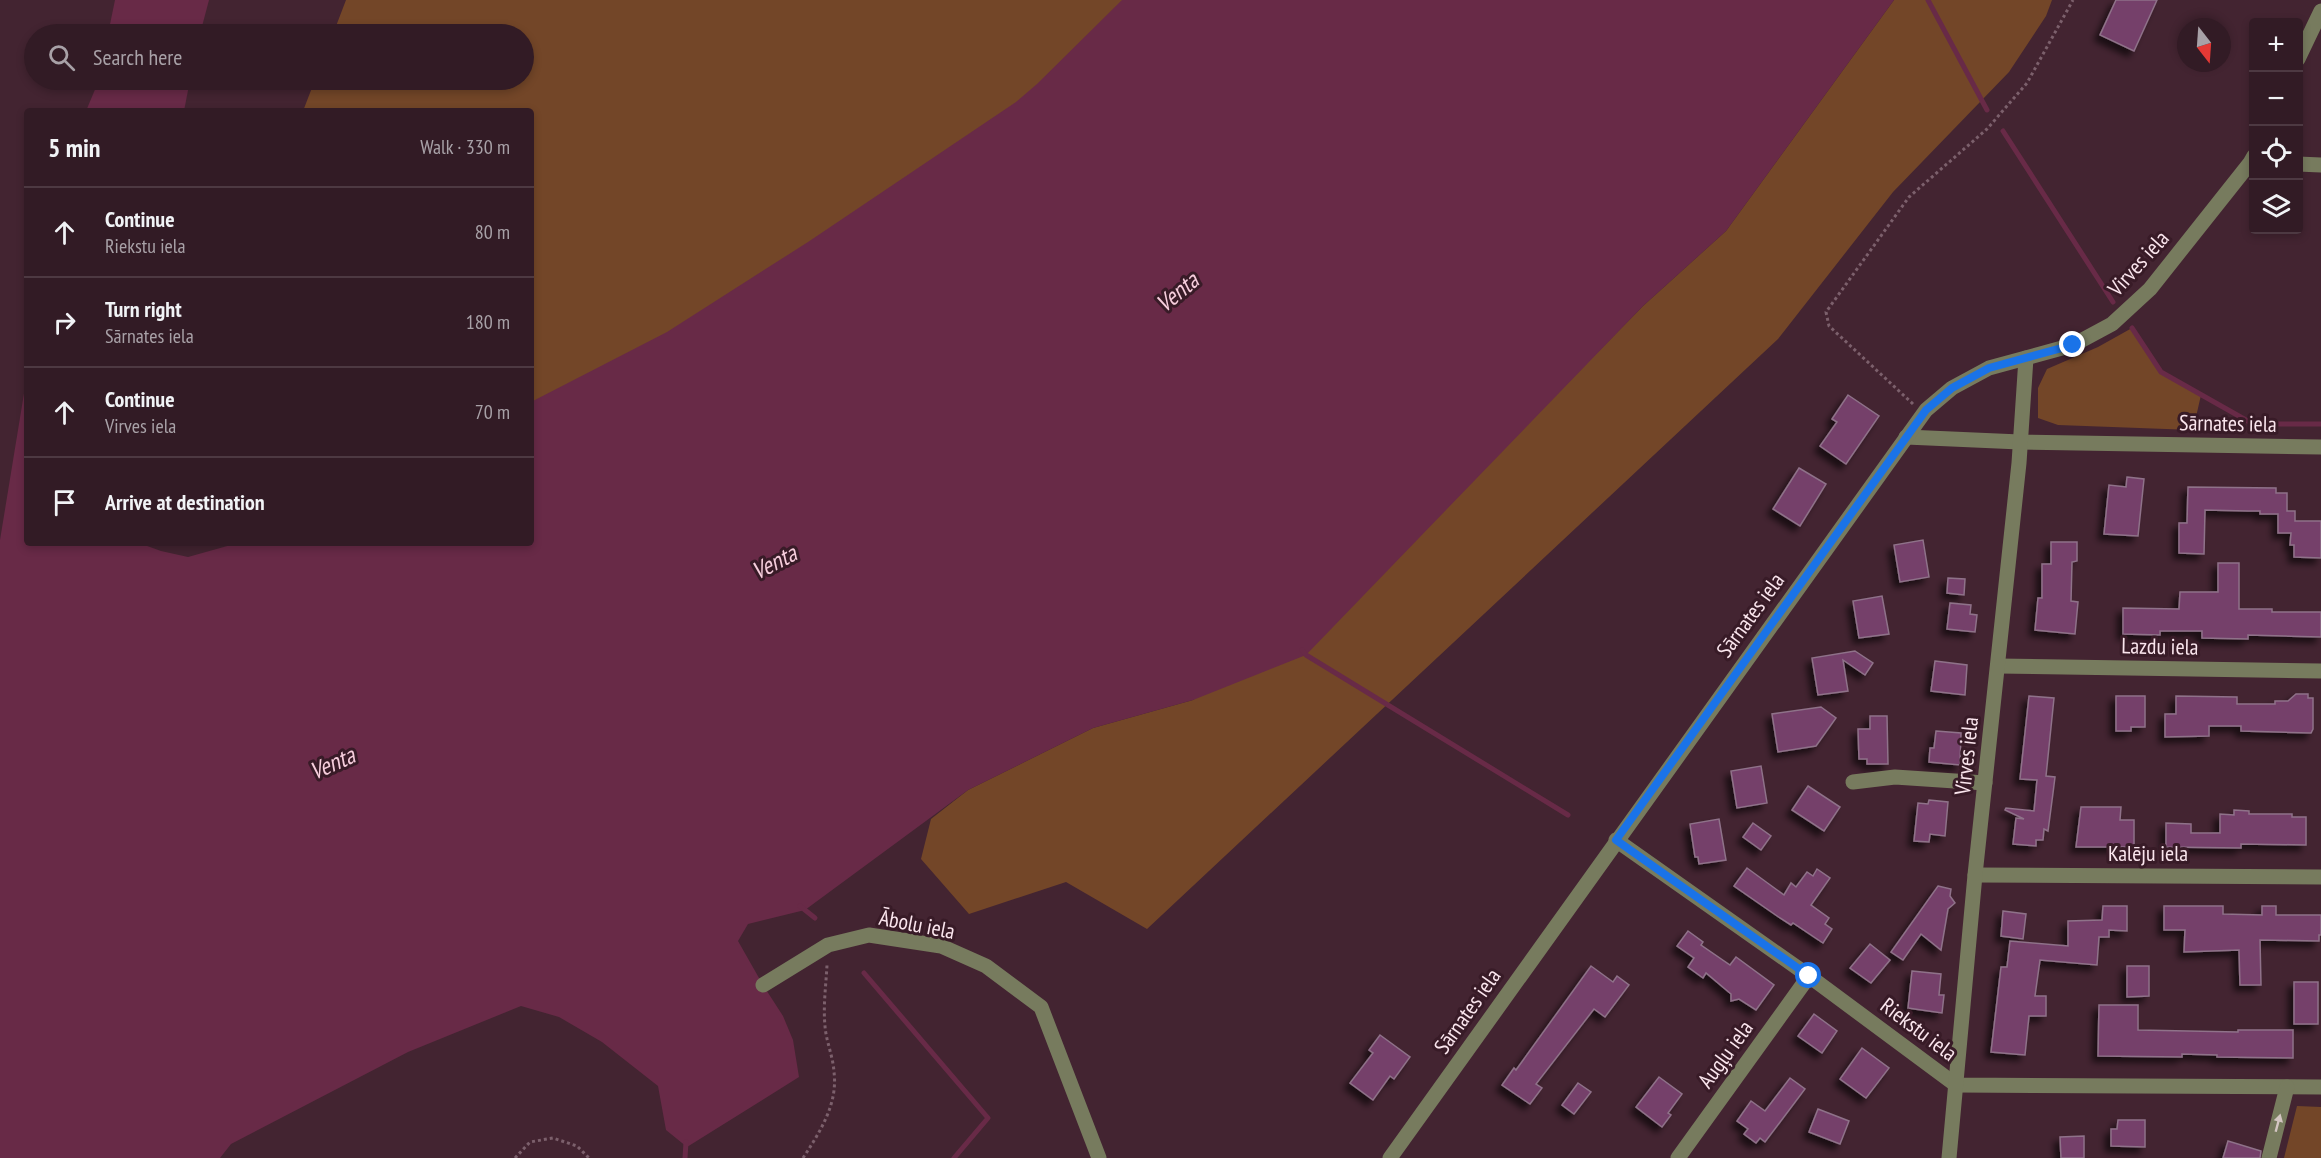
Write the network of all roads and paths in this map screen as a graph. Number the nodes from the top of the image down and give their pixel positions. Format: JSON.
{"nodes":[{"id":1,"x":2073,"y":0,"type":"edge"},
{"id":2,"x":2321,"y":11,"type":"edge"},
{"id":3,"x":2303,"y":49,"type":"edge"},
{"id":4,"x":2303,"y":164,"type":"edge"},
{"id":5,"x":2249,"y":165,"type":"edge"},
{"id":6,"x":2321,"y":165,"type":"edge"},
{"id":7,"x":2026,"y":358,"type":"junction"},
{"id":8,"x":1913,"y":404,"type":"dead end"},
{"id":9,"x":1906,"y":437,"type":"junction"},
{"id":10,"x":2020,"y":442,"type":"junction"},
{"id":11,"x":2321,"y":447,"type":"edge"},
{"id":12,"x":1998,"y":666,"type":"junction"},
{"id":13,"x":2321,"y":671,"type":"edge"},
{"id":14,"x":1853,"y":782,"type":"dead end"},
{"id":15,"x":1985,"y":783,"type":"junction"},
{"id":16,"x":1616,"y":840,"type":"junction"},
{"id":17,"x":1975,"y":875,"type":"junction"},
{"id":18,"x":2321,"y":877,"type":"edge"},
{"id":19,"x":828,"y":945,"type":"junction"},
{"id":20,"x":1809,"y":976,"type":"junction"},
{"id":21,"x":763,"y":985,"type":"dead end"},
{"id":22,"x":1956,"y":1085,"type":"junction"},
{"id":23,"x":2287,"y":1087,"type":"junction"},
{"id":24,"x":2321,"y":1087,"type":"edge"},
{"id":25,"x":514,"y":1158,"type":"edge"},
{"id":26,"x":589,"y":1158,"type":"edge"},
{"id":27,"x":803,"y":1158,"type":"edge"},
{"id":28,"x":1099,"y":1158,"type":"edge"},
{"id":29,"x":1389,"y":1158,"type":"edge"},
{"id":30,"x":1678,"y":1158,"type":"edge"},
{"id":31,"x":1950,"y":1158,"type":"edge"},
{"id":32,"x":2269,"y":1158,"type":"edge"}],
"edges":[{"from":1,"to":8,"type":"path"},
{"from":2,"to":3,"type":"street"},
{"from":4,"to":6,"type":"street"},
{"from":5,"to":7,"type":"street","name":"Virves iela"},
{"from":7,"to":9,"type":"street","name":"Virves iela"},
{"from":7,"to":10,"type":"street","name":"Virves iela"},
{"from":9,"to":10,"type":"street","name":"Sārnates iela"},
{"from":9,"to":16,"type":"street","name":"Sārnates iela"},
{"from":10,"to":11,"type":"street","name":"Sārnates iela"},
{"from":10,"to":12,"type":"street","name":"Virves iela"},
{"from":12,"to":13,"type":"street","name":"Lazdu iela"},
{"from":12,"to":15,"type":"street","name":"Virves iela"},
{"from":14,"to":15,"type":"street"},
{"from":15,"to":17,"type":"street","name":"Virves iela"},
{"from":16,"to":20,"type":"street","name":"Riekstu iela"},
{"from":16,"to":29,"type":"street","name":"Sārnates iela"},
{"from":17,"to":18,"type":"street","name":"Kalēju iela"},
{"from":17,"to":22,"type":"street","name":"Virves iela"},
{"from":19,"to":21,"type":"street","name":"Ābolu iela"},
{"from":19,"to":27,"type":"path"},
{"from":19,"to":28,"type":"street","name":"Ābolu iela"},
{"from":20,"to":22,"type":"street","name":"Riekstu iela"},
{"from":20,"to":30,"type":"street","name":"Augļu iela"},
{"from":22,"to":23,"type":"street","name":"Riekstu iela"},
{"from":22,"to":31,"type":"street","name":"Virves iela"},
{"from":23,"to":24,"type":"street","name":"Riekstu iela"},
{"from":32,"to":23,"type":"street","one_way":true},
{"from":25,"to":26,"type":"path"}]}
